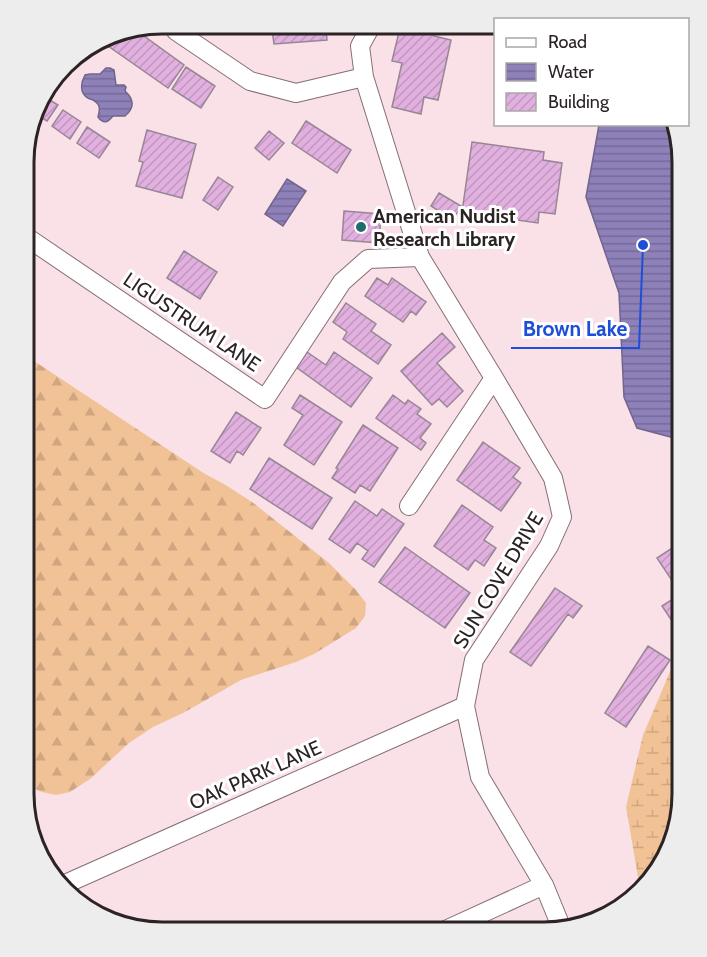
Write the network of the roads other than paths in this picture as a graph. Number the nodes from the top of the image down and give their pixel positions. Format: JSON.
{"nodes":[{"id":1,"x":180,"y":34,"type":"edge"},
{"id":2,"x":366,"y":34,"type":"edge"},
{"id":3,"x":364,"y":77,"type":"junction"},
{"id":4,"x":34,"y":242,"type":"edge"},
{"id":5,"x":420,"y":257,"type":"junction"},
{"id":6,"x":494,"y":378,"type":"junction"},
{"id":7,"x":409,"y":507,"type":"dead end"},
{"id":8,"x":465,"y":706,"type":"junction"},
{"id":9,"x":69,"y":882,"type":"edge"},
{"id":10,"x":544,"y":885,"type":"junction"},
{"id":11,"x":559,"y":921,"type":"edge"},
{"id":12,"x":463,"y":922,"type":"edge"}],
"edges":[{"from":1,"to":3,"type":"street"},
{"from":2,"to":3,"type":"street","name":"SUN COVE DRIVE"},
{"from":3,"to":5,"type":"street","name":"SUN COVE DRIVE"},
{"from":4,"to":5,"type":"street","name":"LIGUSTRUM LANE"},
{"from":5,"to":6,"type":"street","name":"SUN COVE DRIVE"},
{"from":6,"to":7,"type":"street"},
{"from":6,"to":8,"type":"street","name":"SUN COVE DRIVE"},
{"from":8,"to":9,"type":"street","name":"OAK PARK LANE"},
{"from":8,"to":10,"type":"street","name":"SUN COVE DRIVE"},
{"from":10,"to":11,"type":"street","name":"SUN COVE DRIVE"},
{"from":10,"to":12,"type":"street"}]}
